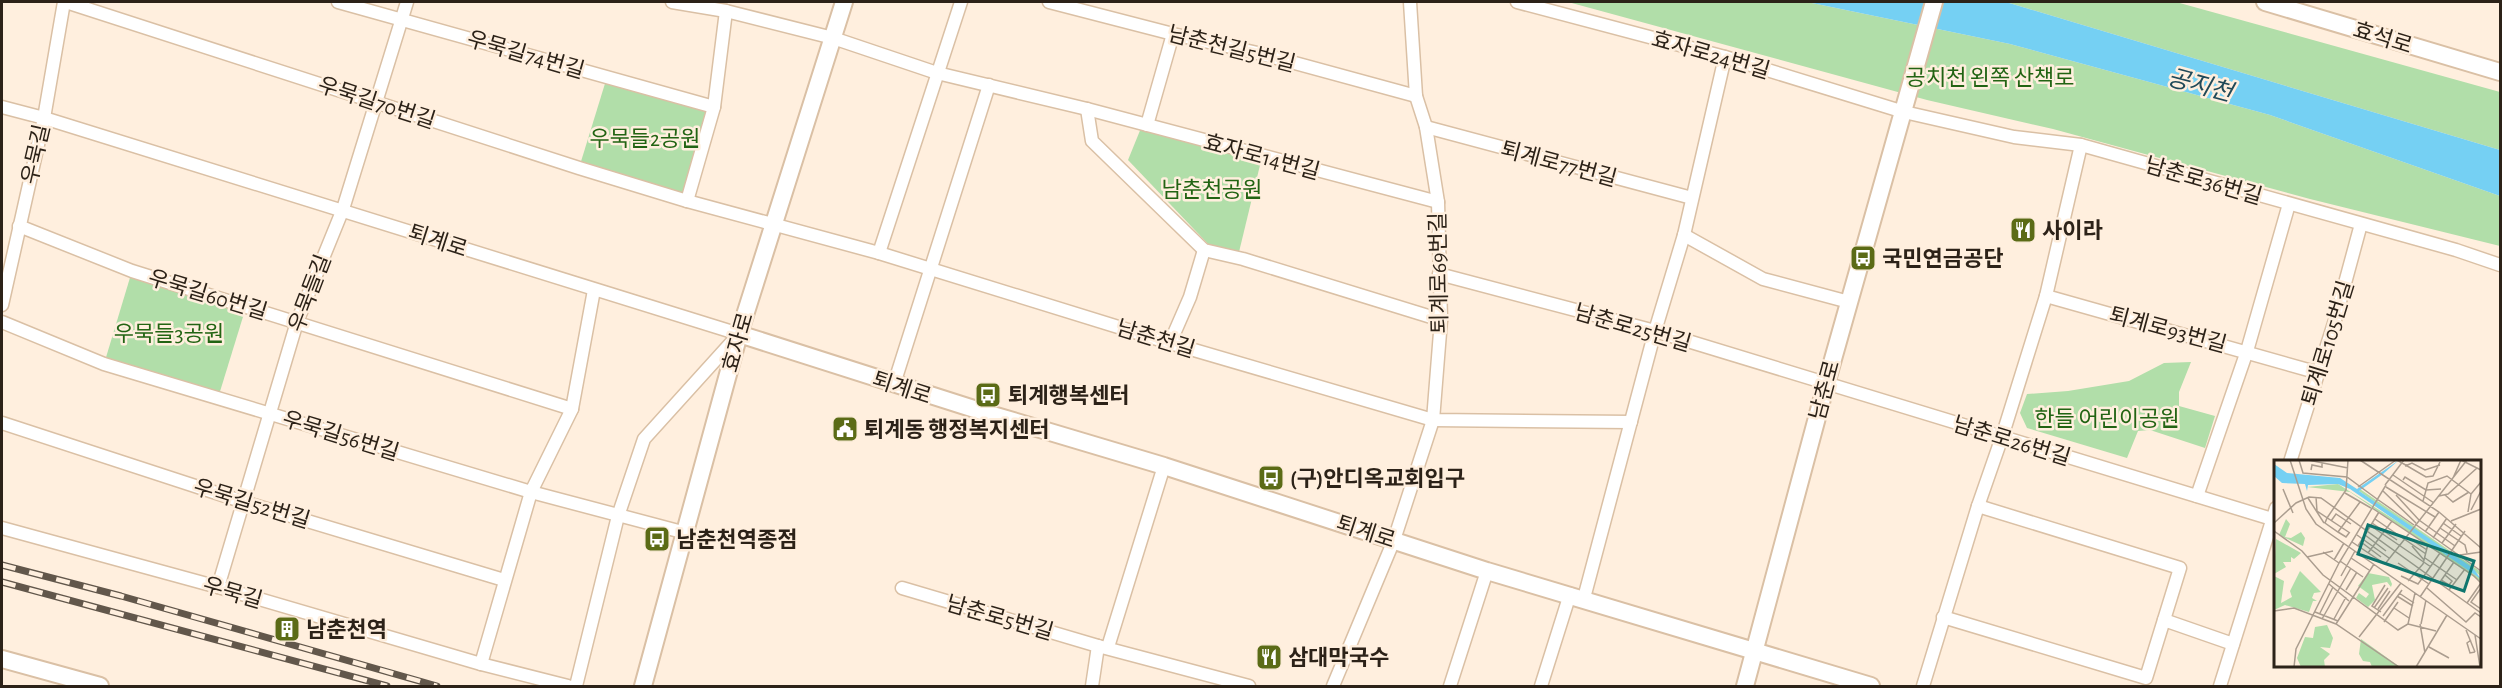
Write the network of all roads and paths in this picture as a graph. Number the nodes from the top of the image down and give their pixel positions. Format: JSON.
{"nodes":[{"id":1,"x":65,"y":2,"type":"edge"},
{"id":2,"x":338,"y":2,"type":"edge"},
{"id":3,"x":407,"y":2,"type":"edge"},
{"id":4,"x":672,"y":2,"type":"edge"},
{"id":5,"x":844,"y":2,"type":"edge"},
{"id":6,"x":961,"y":2,"type":"edge"},
{"id":7,"x":1049,"y":2,"type":"edge"},
{"id":8,"x":1410,"y":2,"type":"edge"},
{"id":9,"x":1517,"y":2,"type":"edge"},
{"id":10,"x":1934,"y":2,"type":"edge"},
{"id":11,"x":2265,"y":2,"type":"edge"},
{"id":12,"x":726,"y":11,"type":"junction"},
{"id":13,"x":402,"y":19,"type":"junction"},
{"id":14,"x":1173,"y":34,"type":"junction"},
{"id":15,"x":833,"y":38,"type":"junction"},
{"id":16,"x":1725,"y":57,"type":"junction"},
{"id":17,"x":2500,"y":72,"type":"edge"},
{"id":18,"x":937,"y":73,"type":"junction"},
{"id":19,"x":989,"y":85,"type":"junction"},
{"id":20,"x":1416,"y":96,"type":"junction"},
{"id":21,"x":376,"y":101,"type":"junction"},
{"id":22,"x":714,"y":107,"type":"junction"},
{"id":23,"x":2,"y":108,"type":"edge"},
{"id":24,"x":1087,"y":109,"type":"junction"},
{"id":25,"x":1904,"y":112,"type":"junction"},
{"id":26,"x":44,"y":118,"type":"junction"},
{"id":27,"x":1147,"y":125,"type":"junction"},
{"id":28,"x":1426,"y":127,"type":"junction"},
{"id":29,"x":2081,"y":145,"type":"junction"},
{"id":30,"x":1692,"y":198,"type":"junction"},
{"id":31,"x":687,"y":201,"type":"junction"},
{"id":32,"x":1438,"y":202,"type":"junction"},
{"id":33,"x":2289,"y":204,"type":"junction"},
{"id":34,"x":343,"y":209,"type":"junction"},
{"id":35,"x":774,"y":224,"type":"junction"},
{"id":36,"x":2361,"y":224,"type":"junction"},
{"id":37,"x":19,"y":226,"type":"junction"},
{"id":38,"x":1684,"y":235,"type":"junction"},
{"id":39,"x":1204,"y":250,"type":"junction"},
{"id":40,"x":879,"y":253,"type":"junction"},
{"id":41,"x":2500,"y":265,"type":"edge"},
{"id":42,"x":929,"y":269,"type":"junction"},
{"id":43,"x":1440,"y":274,"type":"junction"},
{"id":44,"x":594,"y":290,"type":"junction"},
{"id":45,"x":2046,"y":296,"type":"junction"},
{"id":46,"x":1849,"y":302,"type":"junction"},
{"id":47,"x":2,"y":304,"type":"edge"},
{"id":48,"x":1441,"y":320,"type":"junction"},
{"id":49,"x":2,"y":322,"type":"edge"},
{"id":50,"x":297,"y":322,"type":"junction"},
{"id":51,"x":1654,"y":331,"type":"junction"},
{"id":52,"x":739,"y":334,"type":"junction"},
{"id":53,"x":1170,"y":342,"type":"junction"},
{"id":54,"x":2247,"y":351,"type":"junction"},
{"id":55,"x":2319,"y":372,"type":"junction"},
{"id":56,"x":894,"y":384,"type":"junction"},
{"id":57,"x":1826,"y":384,"type":"junction"},
{"id":58,"x":572,"y":409,"type":"junction"},
{"id":59,"x":268,"y":413,"type":"junction"},
{"id":60,"x":1433,"y":420,"type":"junction"},
{"id":61,"x":1631,"y":422,"type":"junction"},
{"id":62,"x":2,"y":423,"type":"edge"},
{"id":63,"x":2002,"y":437,"type":"junction"},
{"id":64,"x":2291,"y":460,"type":"edge"},
{"id":65,"x":1164,"y":466,"type":"junction"},
{"id":66,"x":531,"y":492,"type":"junction"},
{"id":67,"x":2197,"y":496,"type":"junction"},
{"id":68,"x":244,"y":502,"type":"junction"},
{"id":69,"x":1978,"y":506,"type":"junction"},
{"id":70,"x":2274,"y":513,"type":"edge"},
{"id":71,"x":618,"y":516,"type":"junction"},
{"id":72,"x":2,"y":528,"type":"edge"},
{"id":73,"x":686,"y":533,"type":"junction"},
{"id":74,"x":1394,"y":540,"type":"junction"},
{"id":75,"x":1487,"y":571,"type":"junction"},
{"id":76,"x":504,"y":580,"type":"junction"},
{"id":77,"x":219,"y":587,"type":"junction"},
{"id":78,"x":902,"y":588,"type":"dead end"},
{"id":79,"x":1577,"y":596,"type":"junction"},
{"id":80,"x":1943,"y":617,"type":"junction"},
{"id":81,"x":2164,"y":620,"type":"junction"},
{"id":82,"x":2234,"y":644,"type":"junction"},
{"id":83,"x":1103,"y":646,"type":"junction"},
{"id":84,"x":1754,"y":651,"type":"junction"},
{"id":85,"x":2,"y":659,"type":"edge"},
{"id":86,"x":481,"y":664,"type":"junction"},
{"id":87,"x":100,"y":687,"type":"edge"},
{"id":88,"x":568,"y":687,"type":"edge"},
{"id":89,"x":576,"y":687,"type":"edge"},
{"id":90,"x":643,"y":687,"type":"edge"},
{"id":91,"x":1092,"y":687,"type":"edge"},
{"id":92,"x":1249,"y":687,"type":"edge"},
{"id":93,"x":1333,"y":687,"type":"edge"},
{"id":94,"x":1450,"y":687,"type":"edge"},
{"id":95,"x":1541,"y":687,"type":"edge"},
{"id":96,"x":1745,"y":687,"type":"edge"},
{"id":97,"x":1871,"y":687,"type":"edge"},
{"id":98,"x":1923,"y":687,"type":"edge"},
{"id":99,"x":2220,"y":687,"type":"edge"}],
"edges":[{"from":1,"to":21,"type":"street","name":"우묵길70번길"},
{"from":1,"to":26,"type":"street","name":"우묵길"},
{"from":2,"to":13,"type":"street","name":"우묵길74번길"},
{"from":3,"to":13,"type":"street","name":"우묵들길"},
{"from":4,"to":12,"type":"street","name":"효자로14번길"},
{"from":5,"to":15,"type":"street","name":"효자로"},
{"from":6,"to":18,"type":"street"},
{"from":7,"to":14,"type":"street","name":"남춘천길5번길"},
{"from":8,"to":20,"type":"street","name":"퇴계로69번길"},
{"from":9,"to":16,"type":"street","name":"효자로24번길"},
{"from":10,"to":25,"type":"street","name":"남춘로"},
{"from":11,"to":17,"type":"street","name":"효석로"},
{"from":12,"to":15,"type":"street","name":"효자로14번길"},
{"from":12,"to":22,"type":"street"},
{"from":13,"to":21,"type":"street","name":"우묵들길"},
{"from":13,"to":22,"type":"street","name":"우묵길74번길"},
{"from":14,"to":20,"type":"street","name":"남춘천길5번길"},
{"from":14,"to":27,"type":"street"},
{"from":15,"to":18,"type":"street","name":"효자로14번길"},
{"from":15,"to":35,"type":"street","name":"효자로"},
{"from":16,"to":25,"type":"street","name":"효자로24번길"},
{"from":16,"to":30,"type":"street"},
{"from":18,"to":19,"type":"street","name":"효자로14번길"},
{"from":18,"to":40,"type":"street"},
{"from":19,"to":24,"type":"street","name":"효자로14번길"},
{"from":19,"to":42,"type":"street"},
{"from":20,"to":28,"type":"street","name":"퇴계로69번길"},
{"from":21,"to":31,"type":"street","name":"우묵길70번길"},
{"from":21,"to":34,"type":"street","name":"우묵들길"},
{"from":22,"to":31,"type":"street"},
{"from":23,"to":26,"type":"street","name":"퇴계로"},
{"from":24,"to":27,"type":"street","name":"효자로14번길"},
{"from":24,"to":39,"type":"street"},
{"from":25,"to":29,"type":"street","name":"남춘로36번길"},
{"from":25,"to":46,"type":"street","name":"남춘로"},
{"from":26,"to":34,"type":"street","name":"퇴계로"},
{"from":26,"to":37,"type":"street","name":"우묵길"},
{"from":27,"to":32,"type":"street","name":"효자로14번길"},
{"from":28,"to":30,"type":"street","name":"퇴계로77번길"},
{"from":28,"to":32,"type":"street","name":"퇴계로69번길"},
{"from":29,"to":33,"type":"street","name":"남춘로36번길"},
{"from":29,"to":45,"type":"street"},
{"from":30,"to":38,"type":"street"},
{"from":31,"to":35,"type":"street","name":"우묵길70번길"},
{"from":32,"to":43,"type":"street","name":"퇴계로69번길"},
{"from":33,"to":36,"type":"street","name":"남춘로36번길"},
{"from":33,"to":54,"type":"street","name":"퇴계로93번길"},
{"from":34,"to":44,"type":"street","name":"퇴계로"},
{"from":34,"to":50,"type":"street","name":"우묵들길"},
{"from":35,"to":40,"type":"street","name":"남춘천길"},
{"from":35,"to":52,"type":"street","name":"효자로"},
{"from":36,"to":41,"type":"street","name":"남춘로36번길"},
{"from":36,"to":55,"type":"street","name":"퇴계로105번길"},
{"from":37,"to":47,"type":"street","name":"우묵길"},
{"from":37,"to":50,"type":"street","name":"우묵길60번길"},
{"from":38,"to":46,"type":"street"},
{"from":38,"to":51,"type":"street"},
{"from":39,"to":48,"type":"street"},
{"from":39,"to":53,"type":"street"},
{"from":40,"to":42,"type":"street","name":"남춘천길"},
{"from":42,"to":53,"type":"street","name":"남춘천길"},
{"from":42,"to":56,"type":"street"},
{"from":43,"to":48,"type":"street","name":"퇴계로69번길"},
{"from":43,"to":51,"type":"street","name":"남춘로25번길"},
{"from":44,"to":52,"type":"street","name":"퇴계로"},
{"from":44,"to":58,"type":"street"},
{"from":45,"to":54,"type":"street","name":"퇴계로93번길"},
{"from":45,"to":63,"type":"street"},
{"from":46,"to":57,"type":"street","name":"남춘로"},
{"from":48,"to":60,"type":"street","name":"퇴계로69번길"},
{"from":49,"to":59,"type":"street","name":"우묵길56번길"},
{"from":50,"to":58,"type":"street","name":"우묵길60번길"},
{"from":50,"to":59,"type":"street","name":"우묵들길"},
{"from":51,"to":57,"type":"street","name":"남춘로25번길"},
{"from":51,"to":61,"type":"street"},
{"from":52,"to":56,"type":"street","name":"퇴계로"},
{"from":52,"to":71,"type":"street"},
{"from":52,"to":73,"type":"street","name":"효자로"},
{"from":53,"to":60,"type":"street","name":"남춘천길"},
{"from":54,"to":55,"type":"street"},
{"from":54,"to":67,"type":"street"},
{"from":55,"to":64,"type":"street","name":"퇴계로105번길"},
{"from":56,"to":65,"type":"street","name":"퇴계로"},
{"from":57,"to":63,"type":"street","name":"남춘로26번길"},
{"from":57,"to":84,"type":"street","name":"남춘로"},
{"from":58,"to":66,"type":"street"},
{"from":59,"to":66,"type":"street","name":"우묵길56번길"},
{"from":59,"to":68,"type":"street","name":"우묵들길"},
{"from":60,"to":61,"type":"street"},
{"from":60,"to":74,"type":"street","name":"퇴계로69번길"},
{"from":61,"to":79,"type":"street"},
{"from":62,"to":68,"type":"street","name":"우묵길52번길"},
{"from":63,"to":67,"type":"street","name":"남춘로26번길"},
{"from":63,"to":69,"type":"street"},
{"from":65,"to":74,"type":"street","name":"퇴계로"},
{"from":65,"to":83,"type":"street"},
{"from":66,"to":71,"type":"street","name":"우묵길56번길"},
{"from":66,"to":76,"type":"street"},
{"from":67,"to":70,"type":"street","name":"남춘로26번길"},
{"from":68,"to":76,"type":"street","name":"우묵길52번길"},
{"from":68,"to":77,"type":"street","name":"우묵들길"},
{"from":69,"to":80,"type":"street"},
{"from":69,"to":81,"type":"street"},
{"from":70,"to":82,"type":"street"},
{"from":71,"to":73,"type":"street","name":"우묵길56번길"},
{"from":71,"to":89,"type":"street"},
{"from":72,"to":77,"type":"street","name":"우묵길"},
{"from":73,"to":90,"type":"street","name":"효자로"},
{"from":74,"to":75,"type":"street","name":"퇴계로"},
{"from":74,"to":93,"type":"street"},
{"from":75,"to":79,"type":"street","name":"퇴계로"},
{"from":75,"to":94,"type":"street"},
{"from":76,"to":86,"type":"street"},
{"from":77,"to":86,"type":"street","name":"우묵길"},
{"from":78,"to":83,"type":"street","name":"남춘로5번길"},
{"from":79,"to":84,"type":"street","name":"퇴계로"},
{"from":79,"to":95,"type":"street"},
{"from":80,"to":81,"type":"street"},
{"from":80,"to":98,"type":"street"},
{"from":81,"to":82,"type":"street"},
{"from":82,"to":99,"type":"street"},
{"from":83,"to":91,"type":"street"},
{"from":83,"to":92,"type":"street","name":"남춘로5번길"},
{"from":84,"to":96,"type":"street","name":"남춘로"},
{"from":84,"to":97,"type":"street","name":"퇴계로"},
{"from":85,"to":87,"type":"street"},
{"from":86,"to":88,"type":"street","name":"우묵길"}]}
